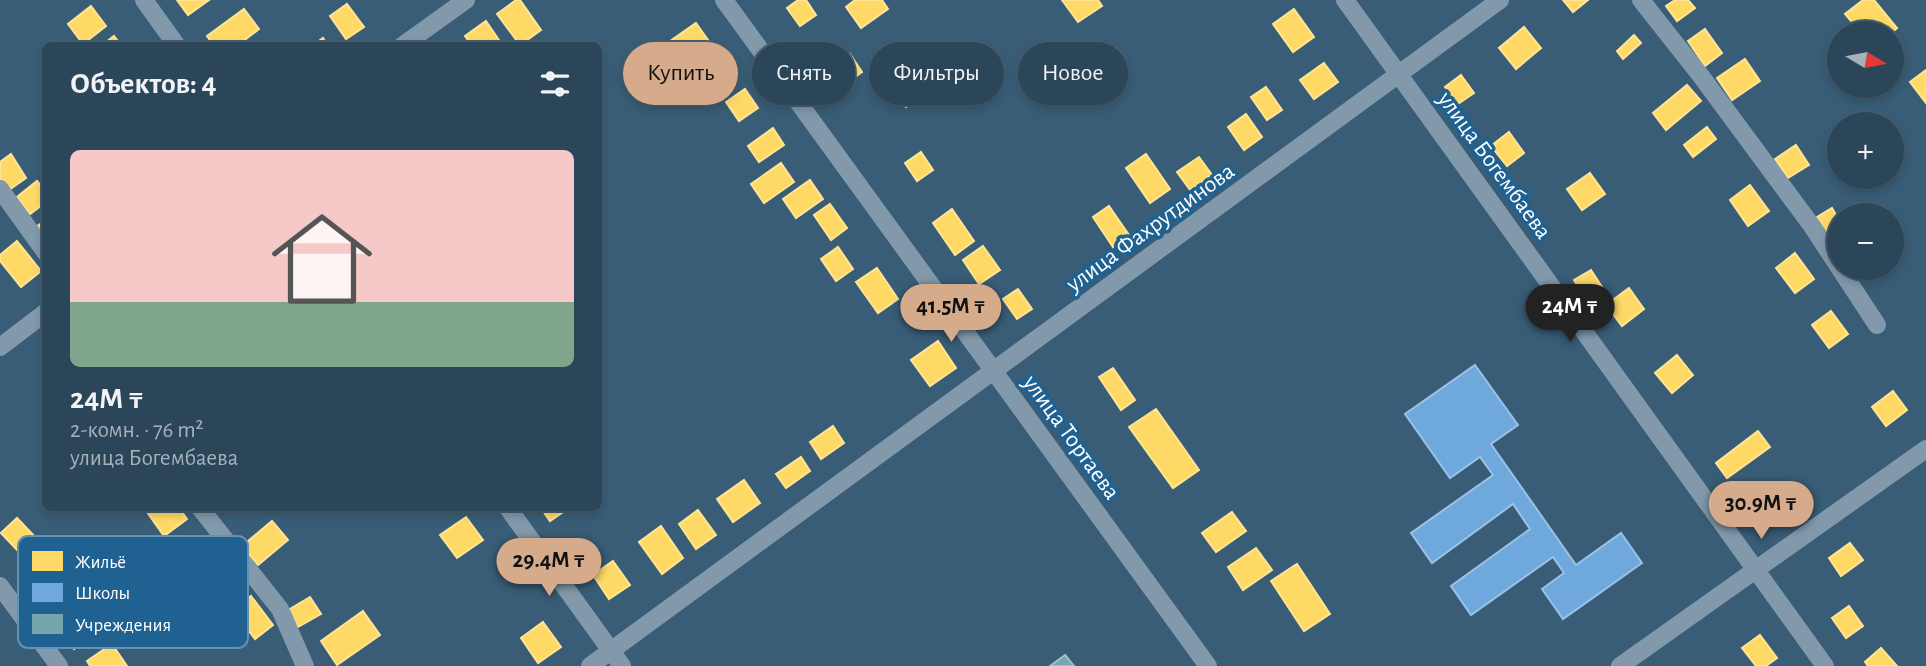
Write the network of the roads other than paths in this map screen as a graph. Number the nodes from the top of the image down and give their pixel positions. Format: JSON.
{"nodes":[{"id":1,"x":144,"y":0,"type":"edge"},
{"id":2,"x":466,"y":0,"type":"edge"},
{"id":3,"x":724,"y":0,"type":"edge"},
{"id":4,"x":1345,"y":0,"type":"edge"},
{"id":5,"x":1500,"y":0,"type":"edge"},
{"id":6,"x":1641,"y":0,"type":"edge"},
{"id":7,"x":174,"y":42,"type":"edge"},
{"id":8,"x":408,"y":42,"type":"edge"},
{"id":9,"x":1399,"y":75,"type":"junction"},
{"id":10,"x":0,"y":189,"type":"edge"},
{"id":11,"x":42,"y":247,"type":"edge"},
{"id":12,"x":42,"y":315,"type":"edge"},
{"id":13,"x":1877,"y":325,"type":"dead end"},
{"id":14,"x":0,"y":347,"type":"edge"},
{"id":15,"x":994,"y":371,"type":"junction"},
{"id":16,"x":1926,"y":449,"type":"edge"},
{"id":17,"x":202,"y":511,"type":"edge"},
{"id":18,"x":510,"y":511,"type":"edge"},
{"id":19,"x":222,"y":536,"type":"edge"},
{"id":20,"x":248,"y":569,"type":"edge"},
{"id":21,"x":1755,"y":569,"type":"junction"},
{"id":22,"x":0,"y":586,"type":"edge"},
{"id":23,"x":18,"y":610,"type":"edge"},
{"id":24,"x":46,"y":648,"type":"edge"},
{"id":25,"x":611,"y":650,"type":"junction"},
{"id":26,"x":59,"y":666,"type":"edge"},
{"id":27,"x":305,"y":666,"type":"edge"},
{"id":28,"x":590,"y":666,"type":"edge"},
{"id":29,"x":622,"y":666,"type":"edge"},
{"id":30,"x":1208,"y":666,"type":"edge"},
{"id":31,"x":1620,"y":666,"type":"edge"},
{"id":32,"x":1825,"y":666,"type":"edge"}],
"edges":[{"from":1,"to":7,"type":"street"},
{"from":2,"to":8,"type":"street"},
{"from":3,"to":15,"type":"street","name":"улица Тортаева"},
{"from":4,"to":9,"type":"street","name":"улица Богембаева"},
{"from":5,"to":9,"type":"street","name":"улица Фахрутдинова"},
{"from":6,"to":13,"type":"street"},
{"from":9,"to":15,"type":"street","name":"улица Фахрутдинова"},
{"from":9,"to":21,"type":"street","name":"улица Богембаева"},
{"from":10,"to":11,"type":"street"},
{"from":12,"to":14,"type":"street"},
{"from":15,"to":25,"type":"street","name":"улица Фахрутдинова"},
{"from":15,"to":30,"type":"street","name":"улица Тортаева"},
{"from":16,"to":21,"type":"street"},
{"from":17,"to":19,"type":"street"},
{"from":18,"to":25,"type":"street"},
{"from":20,"to":27,"type":"street"},
{"from":21,"to":31,"type":"street"},
{"from":21,"to":32,"type":"street","name":"улица Богембаева"},
{"from":22,"to":23,"type":"street"},
{"from":24,"to":26,"type":"street"},
{"from":25,"to":28,"type":"street","name":"улица Фахрутдинова"},
{"from":25,"to":29,"type":"street"}]}
